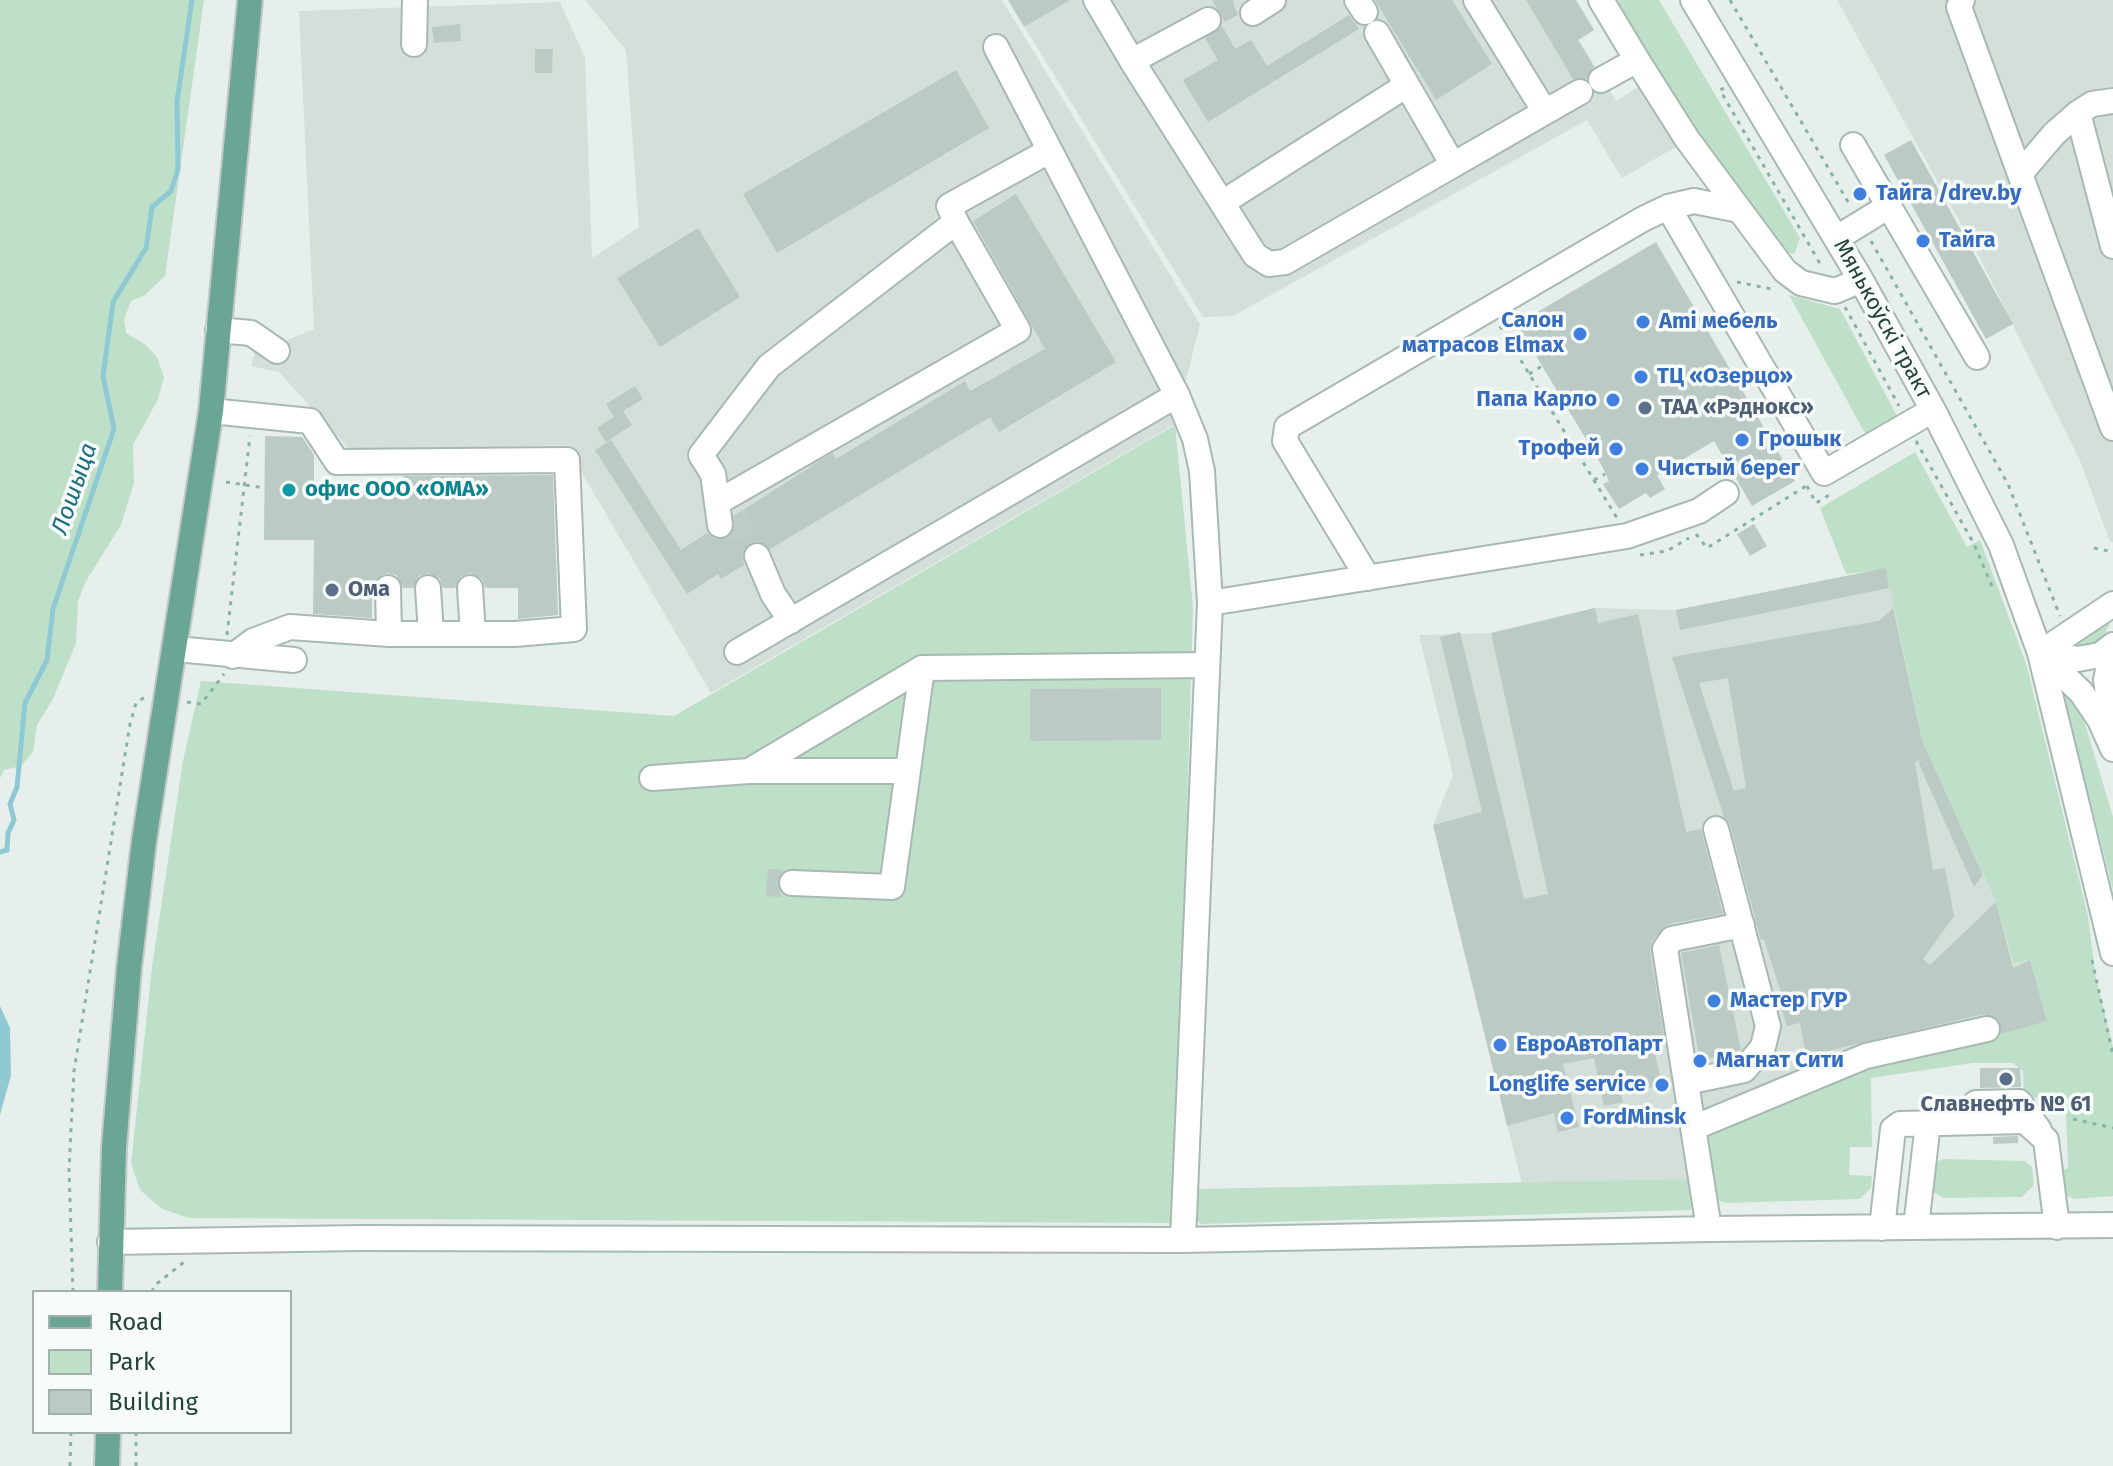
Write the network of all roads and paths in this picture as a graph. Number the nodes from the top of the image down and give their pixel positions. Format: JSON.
{"nodes":[{"id":1,"x":250,"y":0,"type":"edge"},
{"id":2,"x":415,"y":0,"type":"edge"},
{"id":3,"x":1096,"y":0,"type":"edge"},
{"id":4,"x":1476,"y":0,"type":"edge"},
{"id":5,"x":1601,"y":0,"type":"edge"},
{"id":6,"x":1693,"y":0,"type":"edge"},
{"id":7,"x":1730,"y":0,"type":"edge"},
{"id":8,"x":1962,"y":0,"type":"edge"},
{"id":9,"x":1367,"y":15,"type":"edge"},
{"id":10,"x":1208,"y":20,"type":"dead end"},
{"id":11,"x":414,"y":44,"type":"dead end"},
{"id":12,"x":996,"y":47,"type":"dead end"},
{"id":13,"x":1637,"y":60,"type":"junction"},
{"id":14,"x":1132,"y":61,"type":"junction"},
{"id":15,"x":1407,"y":85,"type":"junction"},
{"id":16,"x":2113,"y":101,"type":"edge"},
{"id":17,"x":1545,"y":112,"type":"junction"},
{"id":18,"x":2078,"y":113,"type":"junction"},
{"id":19,"x":1853,"y":145,"type":"dead end"},
{"id":20,"x":1049,"y":151,"type":"junction"},
{"id":21,"x":1760,"y":156,"type":"dead end"},
{"id":22,"x":1453,"y":165,"type":"junction"},
{"id":23,"x":2020,"y":174,"type":"junction"},
{"id":24,"x":1222,"y":203,"type":"junction"},
{"id":25,"x":1889,"y":206,"type":"junction"},
{"id":26,"x":1668,"y":207,"type":"junction"},
{"id":27,"x":1739,"y":210,"type":"junction"},
{"id":28,"x":956,"y":222,"type":"junction"},
{"id":29,"x":1861,"y":223,"type":"junction"},
{"id":30,"x":1837,"y":238,"type":"junction"},
{"id":31,"x":2113,"y":246,"type":"edge"},
{"id":32,"x":1723,"y":278,"type":"dead end"},
{"id":33,"x":1861,"y":280,"type":"junction"},
{"id":34,"x":1836,"y":291,"type":"junction"},
{"id":35,"x":1783,"y":292,"type":"dead end"},
{"id":36,"x":1497,"y":321,"type":"dead end"},
{"id":37,"x":218,"y":330,"type":"junction"},
{"id":38,"x":277,"y":351,"type":"dead end"},
{"id":39,"x":1977,"y":357,"type":"dead end"},
{"id":40,"x":1542,"y":366,"type":"dead end"},
{"id":41,"x":1529,"y":374,"type":"junction"},
{"id":42,"x":1748,"y":383,"type":"dead end"},
{"id":43,"x":1740,"y":387,"type":"dead end"},
{"id":44,"x":1177,"y":395,"type":"junction"},
{"id":45,"x":1933,"y":410,"type":"junction"},
{"id":46,"x":211,"y":411,"type":"junction"},
{"id":47,"x":253,"y":416,"type":"junction"},
{"id":48,"x":1908,"y":423,"type":"junction"},
{"id":49,"x":2113,"y":428,"type":"edge"},
{"id":50,"x":1605,"y":474,"type":"dead end"},
{"id":51,"x":1594,"y":480,"type":"junction"},
{"id":52,"x":226,"y":482,"type":"dead end"},
{"id":53,"x":243,"y":484,"type":"junction"},
{"id":54,"x":1806,"y":486,"type":"dead end"},
{"id":55,"x":265,"y":488,"type":"dead end"},
{"id":56,"x":1726,"y":493,"type":"dead end"},
{"id":57,"x":1760,"y":514,"type":"dead end"},
{"id":58,"x":1974,"y":544,"type":"dead end"},
{"id":59,"x":1633,"y":545,"type":"junction"},
{"id":60,"x":2094,"y":548,"type":"dead end"},
{"id":61,"x":2113,"y":552,"type":"edge"},
{"id":62,"x":751,"y":561,"type":"tunnel mouth"},
{"id":63,"x":1368,"y":578,"type":"junction"},
{"id":64,"x":388,"y":588,"type":"dead end"},
{"id":65,"x":428,"y":588,"type":"dead end"},
{"id":66,"x":470,"y":588,"type":"dead end"},
{"id":67,"x":1210,"y":603,"type":"junction"},
{"id":68,"x":2113,"y":604,"type":"edge"},
{"id":69,"x":791,"y":621,"type":"junction"},
{"id":70,"x":2063,"y":623,"type":"dead end"},
{"id":71,"x":389,"y":634,"type":"junction"},
{"id":72,"x":431,"y":634,"type":"junction"},
{"id":73,"x":473,"y":634,"type":"junction"},
{"id":74,"x":2112,"y":646,"type":"edge"},
{"id":75,"x":176,"y":649,"type":"junction"},
{"id":76,"x":737,"y":652,"type":"dead end"},
{"id":77,"x":2040,"y":653,"type":"junction"},
{"id":78,"x":229,"y":655,"type":"junction"},
{"id":79,"x":294,"y":660,"type":"dead end"},
{"id":80,"x":1207,"y":665,"type":"junction"},
{"id":81,"x":922,"y":668,"type":"junction"},
{"id":82,"x":168,"y":698,"type":"junction"},
{"id":83,"x":2113,"y":728,"type":"edge"},
{"id":84,"x":2113,"y":749,"type":"edge"},
{"id":85,"x":749,"y":771,"type":"junction"},
{"id":86,"x":908,"y":771,"type":"junction"},
{"id":87,"x":652,"y":778,"type":"dead end"},
{"id":88,"x":1716,"y":829,"type":"dead end"},
{"id":89,"x":792,"y":883,"type":"dead end"},
{"id":90,"x":1742,"y":925,"type":"junction"},
{"id":91,"x":2113,"y":953,"type":"edge"},
{"id":92,"x":1987,"y":1029,"type":"dead end"},
{"id":93,"x":1687,"y":1082,"type":"junction"},
{"id":94,"x":2073,"y":1119,"type":"dead end"},
{"id":95,"x":1693,"y":1128,"type":"junction"},
{"id":96,"x":2113,"y":1128,"type":"edge"},
{"id":97,"x":1927,"y":1131,"type":"junction"},
{"id":98,"x":2042,"y":1134,"type":"junction"},
{"id":99,"x":2113,"y":1225,"type":"edge"},
{"id":100,"x":1916,"y":1227,"type":"junction"},
{"id":101,"x":2057,"y":1227,"type":"junction"},
{"id":102,"x":1882,"y":1228,"type":"junction"},
{"id":103,"x":1709,"y":1229,"type":"junction"},
{"id":104,"x":1183,"y":1240,"type":"junction"},
{"id":105,"x":110,"y":1242,"type":"junction"},
{"id":106,"x":194,"y":1260,"type":"dead end"},
{"id":107,"x":73,"y":1290,"type":"edge"},
{"id":108,"x":110,"y":1290,"type":"edge"},
{"id":109,"x":154,"y":1290,"type":"edge"},
{"id":110,"x":71,"y":1434,"type":"edge"},
{"id":111,"x":108,"y":1434,"type":"edge"},
{"id":112,"x":136,"y":1434,"type":"edge"},
{"id":113,"x":70,"y":1466,"type":"edge"},
{"id":114,"x":107,"y":1466,"type":"edge"},
{"id":115,"x":136,"y":1466,"type":"edge"}],
"edges":[{"from":1,"to":37,"type":"main road"},
{"from":2,"to":11,"type":"street"},
{"from":3,"to":14,"type":"street"},
{"from":4,"to":17,"type":"street"},
{"from":5,"to":13,"type":"street"},
{"from":6,"to":30,"type":"street","name":"Мянькоўскі тракт"},
{"from":7,"to":29,"type":"path"},
{"from":8,"to":23,"type":"street"},
{"from":9,"to":15,"type":"street"},
{"from":10,"to":14,"type":"street"},
{"from":12,"to":20,"type":"street"},
{"from":13,"to":17,"type":"street"},
{"from":13,"to":27,"type":"street"},
{"from":14,"to":24,"type":"street"},
{"from":15,"to":22,"type":"street"},
{"from":15,"to":24,"type":"street"},
{"from":16,"to":18,"type":"street"},
{"from":17,"to":22,"type":"street"},
{"from":18,"to":23,"type":"street"},
{"from":18,"to":31,"type":"street"},
{"from":19,"to":25,"type":"street"},
{"from":20,"to":28,"type":"street"},
{"from":20,"to":44,"type":"street"},
{"from":21,"to":34,"type":"path"},
{"from":22,"to":24,"type":"street"},
{"from":23,"to":49,"type":"street"},
{"from":25,"to":29,"type":"street"},
{"from":25,"to":39,"type":"street"},
{"from":26,"to":27,"type":"street"},
{"from":26,"to":48,"type":"street"},
{"from":26,"to":63,"type":"street"},
{"from":27,"to":34,"type":"street"},
{"from":28,"to":28,"type":"street"},
{"from":29,"to":30,"type":"street"},
{"from":29,"to":70,"type":"path"},
{"from":30,"to":33,"type":"street","name":"Мянькоўскі тракт"},
{"from":32,"to":35,"type":"path"},
{"from":33,"to":34,"type":"street"},
{"from":33,"to":45,"type":"street","name":"Мянькоўскі тракт"},
{"from":34,"to":48,"type":"path"},
{"from":36,"to":41,"type":"path"},
{"from":37,"to":38,"type":"street"},
{"from":37,"to":46,"type":"main road"},
{"from":40,"to":41,"type":"path"},
{"from":41,"to":51,"type":"path"},
{"from":42,"to":43,"type":"path"},
{"from":44,"to":67,"type":"street"},
{"from":44,"to":69,"type":"street"},
{"from":45,"to":48,"type":"street"},
{"from":45,"to":77,"type":"street","name":"Мянькоўскі тракт"},
{"from":46,"to":47,"type":"street"},
{"from":46,"to":75,"type":"main road"},
{"from":47,"to":53,"type":"path"},
{"from":47,"to":73,"type":"street"},
{"from":48,"to":58,"type":"path"},
{"from":50,"to":51,"type":"path"},
{"from":51,"to":59,"type":"path"},
{"from":52,"to":53,"type":"path"},
{"from":53,"to":55,"type":"path"},
{"from":53,"to":78,"type":"path"},
{"from":54,"to":57,"type":"path"},
{"from":56,"to":59,"type":"street"},
{"from":59,"to":63,"type":"street"},
{"from":60,"to":61,"type":"path"},
{"from":62,"to":69,"type":"street"},
{"from":63,"to":67,"type":"street"},
{"from":64,"to":71,"type":"street"},
{"from":65,"to":72,"type":"street"},
{"from":66,"to":73,"type":"street"},
{"from":67,"to":80,"type":"street"},
{"from":68,"to":77,"type":"street"},
{"from":69,"to":76,"type":"street"},
{"from":71,"to":72,"type":"street"},
{"from":71,"to":78,"type":"street"},
{"from":72,"to":73,"type":"street"},
{"from":74,"to":77,"type":"street"},
{"from":74,"to":83,"type":"street"},
{"from":75,"to":78,"type":"street"},
{"from":75,"to":82,"type":"main road"},
{"from":77,"to":84,"type":"street","name":"Мянькоўскі тракт"},
{"from":77,"to":91,"type":"street","name":"Мянькоўскі тракт"},
{"from":78,"to":79,"type":"street"},
{"from":78,"to":82,"type":"path"},
{"from":80,"to":81,"type":"street"},
{"from":80,"to":104,"type":"street"},
{"from":81,"to":85,"type":"street"},
{"from":81,"to":86,"type":"street"},
{"from":82,"to":105,"type":"main road"},
{"from":82,"to":107,"type":"path"},
{"from":85,"to":86,"type":"street"},
{"from":85,"to":87,"type":"street"},
{"from":86,"to":89,"type":"street"},
{"from":88,"to":90,"type":"street"},
{"from":90,"to":93,"type":"street"},
{"from":90,"to":93,"type":"street"},
{"from":92,"to":95,"type":"street"},
{"from":93,"to":95,"type":"street"},
{"from":94,"to":96,"type":"path"},
{"from":95,"to":103,"type":"street"},
{"from":97,"to":98,"type":"street"},
{"from":97,"to":98,"type":"street"},
{"from":97,"to":100,"type":"street"},
{"from":97,"to":102,"type":"street"},
{"from":98,"to":101,"type":"street"},
{"from":99,"to":101,"type":"street"},
{"from":100,"to":101,"type":"street"},
{"from":100,"to":102,"type":"street"},
{"from":102,"to":103,"type":"street"},
{"from":103,"to":104,"type":"street"},
{"from":104,"to":105,"type":"street"},
{"from":105,"to":108,"type":"main road"},
{"from":106,"to":109,"type":"path"},
{"from":110,"to":113,"type":"path"},
{"from":111,"to":114,"type":"main road"},
{"from":112,"to":115,"type":"path"}]}
